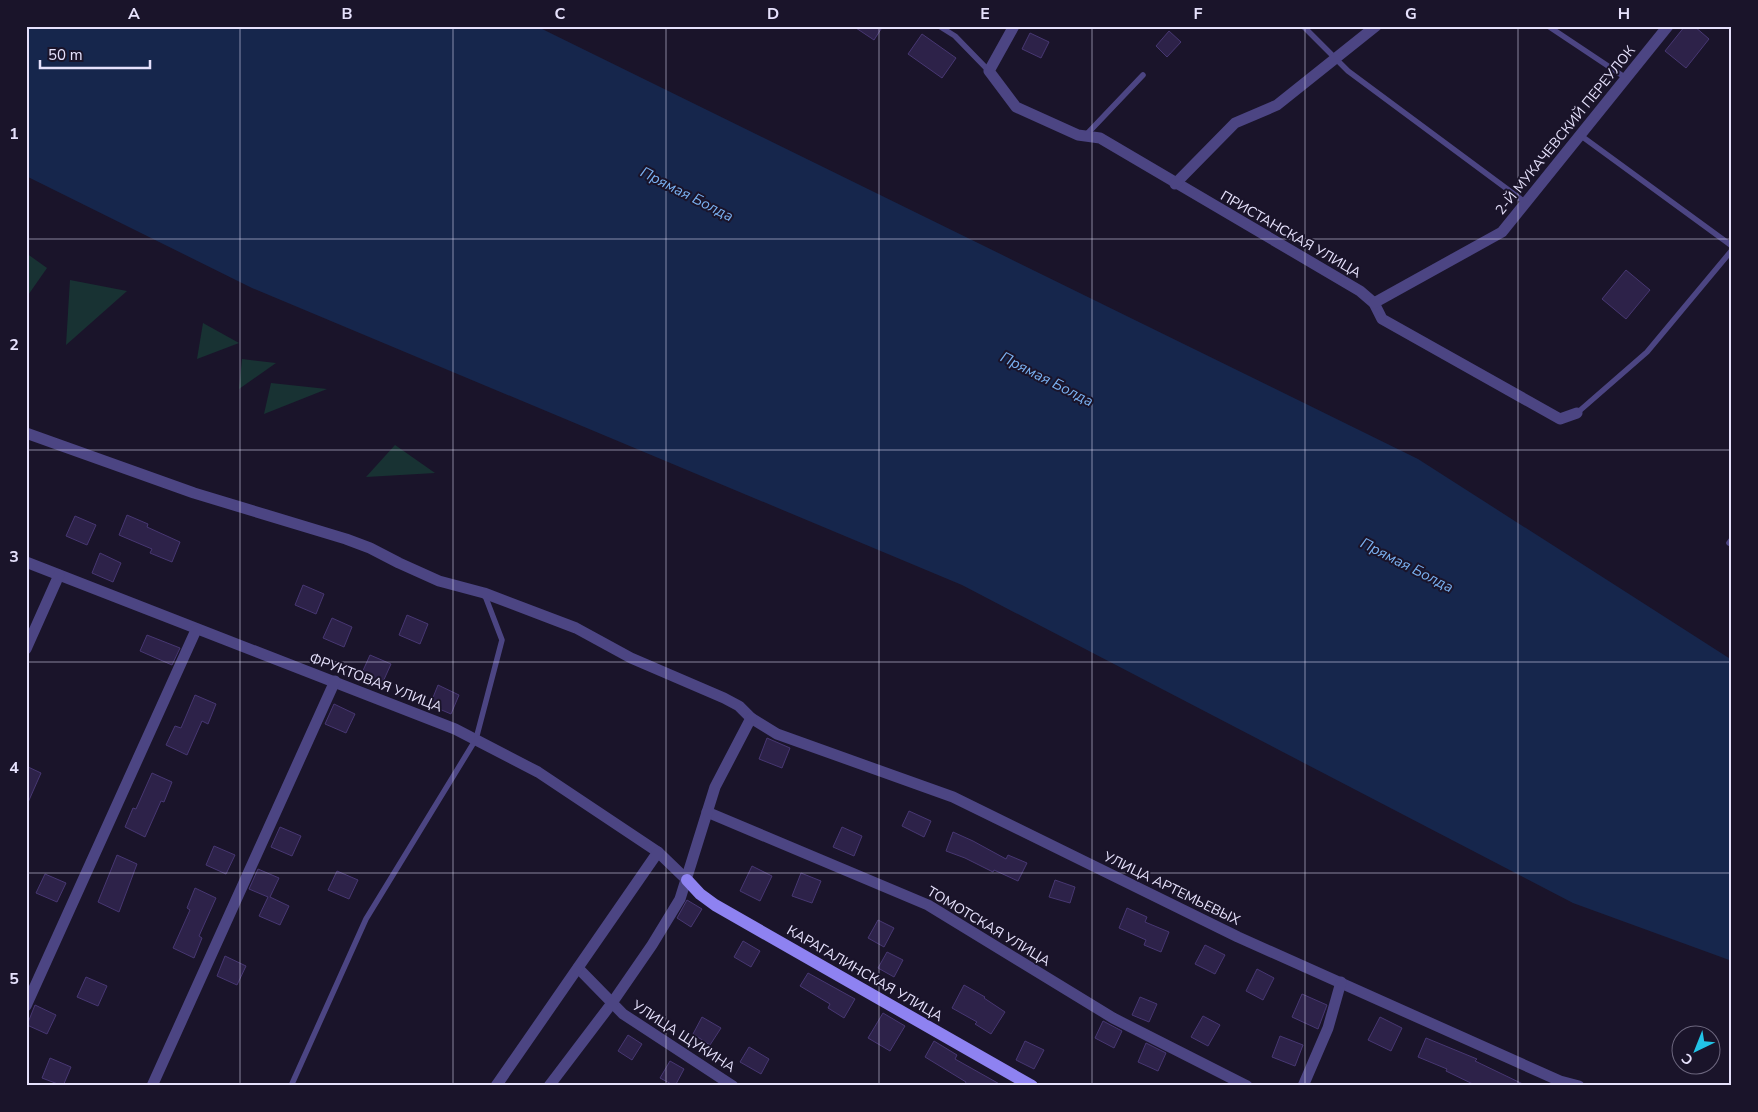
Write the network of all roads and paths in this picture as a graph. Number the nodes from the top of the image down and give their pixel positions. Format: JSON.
{"nodes":[{"id":1,"x":939,"y":26,"type":"edge"},
{"id":2,"x":1014,"y":26,"type":"edge"},
{"id":3,"x":1303,"y":26,"type":"edge"},
{"id":4,"x":1376,"y":26,"type":"edge"},
{"id":5,"x":1548,"y":26,"type":"edge"},
{"id":6,"x":1668,"y":26,"type":"edge"},
{"id":7,"x":1335,"y":58,"type":"junction"},
{"id":8,"x":989,"y":71,"type":"junction"},
{"id":9,"x":1143,"y":75,"type":"dead end"},
{"id":10,"x":1626,"y":78,"type":"junction"},
{"id":11,"x":1580,"y":135,"type":"junction"},
{"id":12,"x":1085,"y":136,"type":"junction"},
{"id":13,"x":1175,"y":184,"type":"junction"},
{"id":14,"x":1526,"y":203,"type":"junction"},
{"id":15,"x":1732,"y":246,"type":"edge"},
{"id":16,"x":1732,"y":250,"type":"edge"},
{"id":17,"x":1374,"y":303,"type":"junction"},
{"id":18,"x":1577,"y":413,"type":"joint"},
{"id":19,"x":26,"y":433,"type":"edge"},
{"id":20,"x":26,"y":562,"type":"edge"},
{"id":21,"x":59,"y":575,"type":"junction"},
{"id":22,"x":484,"y":593,"type":"junction"},
{"id":23,"x":196,"y":630,"type":"junction"},
{"id":24,"x":26,"y":649,"type":"edge"},
{"id":25,"x":335,"y":681,"type":"junction"},
{"id":26,"x":752,"y":718,"type":"junction"},
{"id":27,"x":476,"y":740,"type":"junction"},
{"id":28,"x":707,"y":812,"type":"junction"},
{"id":29,"x":658,"y":852,"type":"junction"},
{"id":30,"x":687,"y":880,"type":"junction"},
{"id":31,"x":578,"y":968,"type":"junction"},
{"id":32,"x":1341,"y":982,"type":"junction"},
{"id":33,"x":612,"y":1003,"type":"junction"},
{"id":34,"x":26,"y":1006,"type":"edge"},
{"id":35,"x":152,"y":1086,"type":"edge"},
{"id":36,"x":291,"y":1086,"type":"edge"},
{"id":37,"x":496,"y":1086,"type":"edge"},
{"id":38,"x":549,"y":1086,"type":"edge"},
{"id":39,"x":733,"y":1086,"type":"edge"},
{"id":40,"x":1032,"y":1086,"type":"edge"},
{"id":41,"x":1247,"y":1086,"type":"edge"},
{"id":42,"x":1303,"y":1086,"type":"edge"},
{"id":43,"x":1579,"y":1086,"type":"edge"}],
"edges":[{"from":1,"to":8,"type":"lane"},
{"from":2,"to":8,"type":"street"},
{"from":3,"to":7,"type":"lane"},
{"from":4,"to":7,"type":"street"},
{"from":5,"to":10,"type":"lane"},
{"from":6,"to":10,"type":"street","name":"2-Й МУКАЧЕВСКИЙ ПЕРЕУЛОК"},
{"from":7,"to":13,"type":"street"},
{"from":7,"to":14,"type":"lane"},
{"from":8,"to":12,"type":"street","name":"ПРИСТАНСКАЯ УЛИЦА"},
{"from":9,"to":12,"type":"lane"},
{"from":10,"to":11,"type":"street","name":"2-Й МУКАЧЕВСКИЙ ПЕРЕУЛОК"},
{"from":11,"to":14,"type":"street","name":"2-Й МУКАЧЕВСКИЙ ПЕРЕУЛОК"},
{"from":11,"to":15,"type":"lane"},
{"from":12,"to":13,"type":"street","name":"ПРИСТАНСКАЯ УЛИЦА"},
{"from":13,"to":17,"type":"street","name":"ПРИСТАНСКАЯ УЛИЦА"},
{"from":14,"to":17,"type":"street","name":"2-Й МУКАЧЕВСКИЙ ПЕРЕУЛОК"},
{"from":16,"to":18,"type":"lane"},
{"from":17,"to":18,"type":"street","name":"ПРИСТАНСКАЯ УЛИЦА"},
{"from":19,"to":22,"type":"street","name":"УЛИЦА АРТЕМЬЕВЫХ"},
{"from":20,"to":21,"type":"street","name":"ФРУКТОВАЯ УЛИЦА"},
{"from":21,"to":23,"type":"street","name":"ФРУКТОВАЯ УЛИЦА"},
{"from":21,"to":24,"type":"street"},
{"from":22,"to":26,"type":"street","name":"УЛИЦА АРТЕМЬЕВЫХ"},
{"from":22,"to":27,"type":"lane"},
{"from":23,"to":25,"type":"street","name":"ФРУКТОВАЯ УЛИЦА"},
{"from":23,"to":34,"type":"street"},
{"from":25,"to":27,"type":"street","name":"ФРУКТОВАЯ УЛИЦА"},
{"from":25,"to":35,"type":"street"},
{"from":26,"to":28,"type":"street"},
{"from":26,"to":32,"type":"street","name":"УЛИЦА АРТЕМЬЕВЫХ"},
{"from":27,"to":29,"type":"street","name":"ФРУКТОВАЯ УЛИЦА"},
{"from":27,"to":36,"type":"lane"},
{"from":28,"to":30,"type":"street"},
{"from":28,"to":41,"type":"street","name":"ТОМОТСКАЯ УЛИЦА"},
{"from":29,"to":30,"type":"street","name":"ФРУКТОВАЯ УЛИЦА"},
{"from":29,"to":31,"type":"street"},
{"from":30,"to":33,"type":"street"},
{"from":30,"to":40,"type":"street","name":"КАРАГАЛИНСКАЯ УЛИЦА"},
{"from":31,"to":33,"type":"street","name":"УЛИЦА ЩУКИНА"},
{"from":31,"to":37,"type":"street"},
{"from":32,"to":42,"type":"street"},
{"from":32,"to":43,"type":"street","name":"УЛИЦА АРТЕМЬЕВЫХ"},
{"from":33,"to":38,"type":"street"},
{"from":33,"to":39,"type":"street","name":"УЛИЦА ЩУКИНА"}]}
